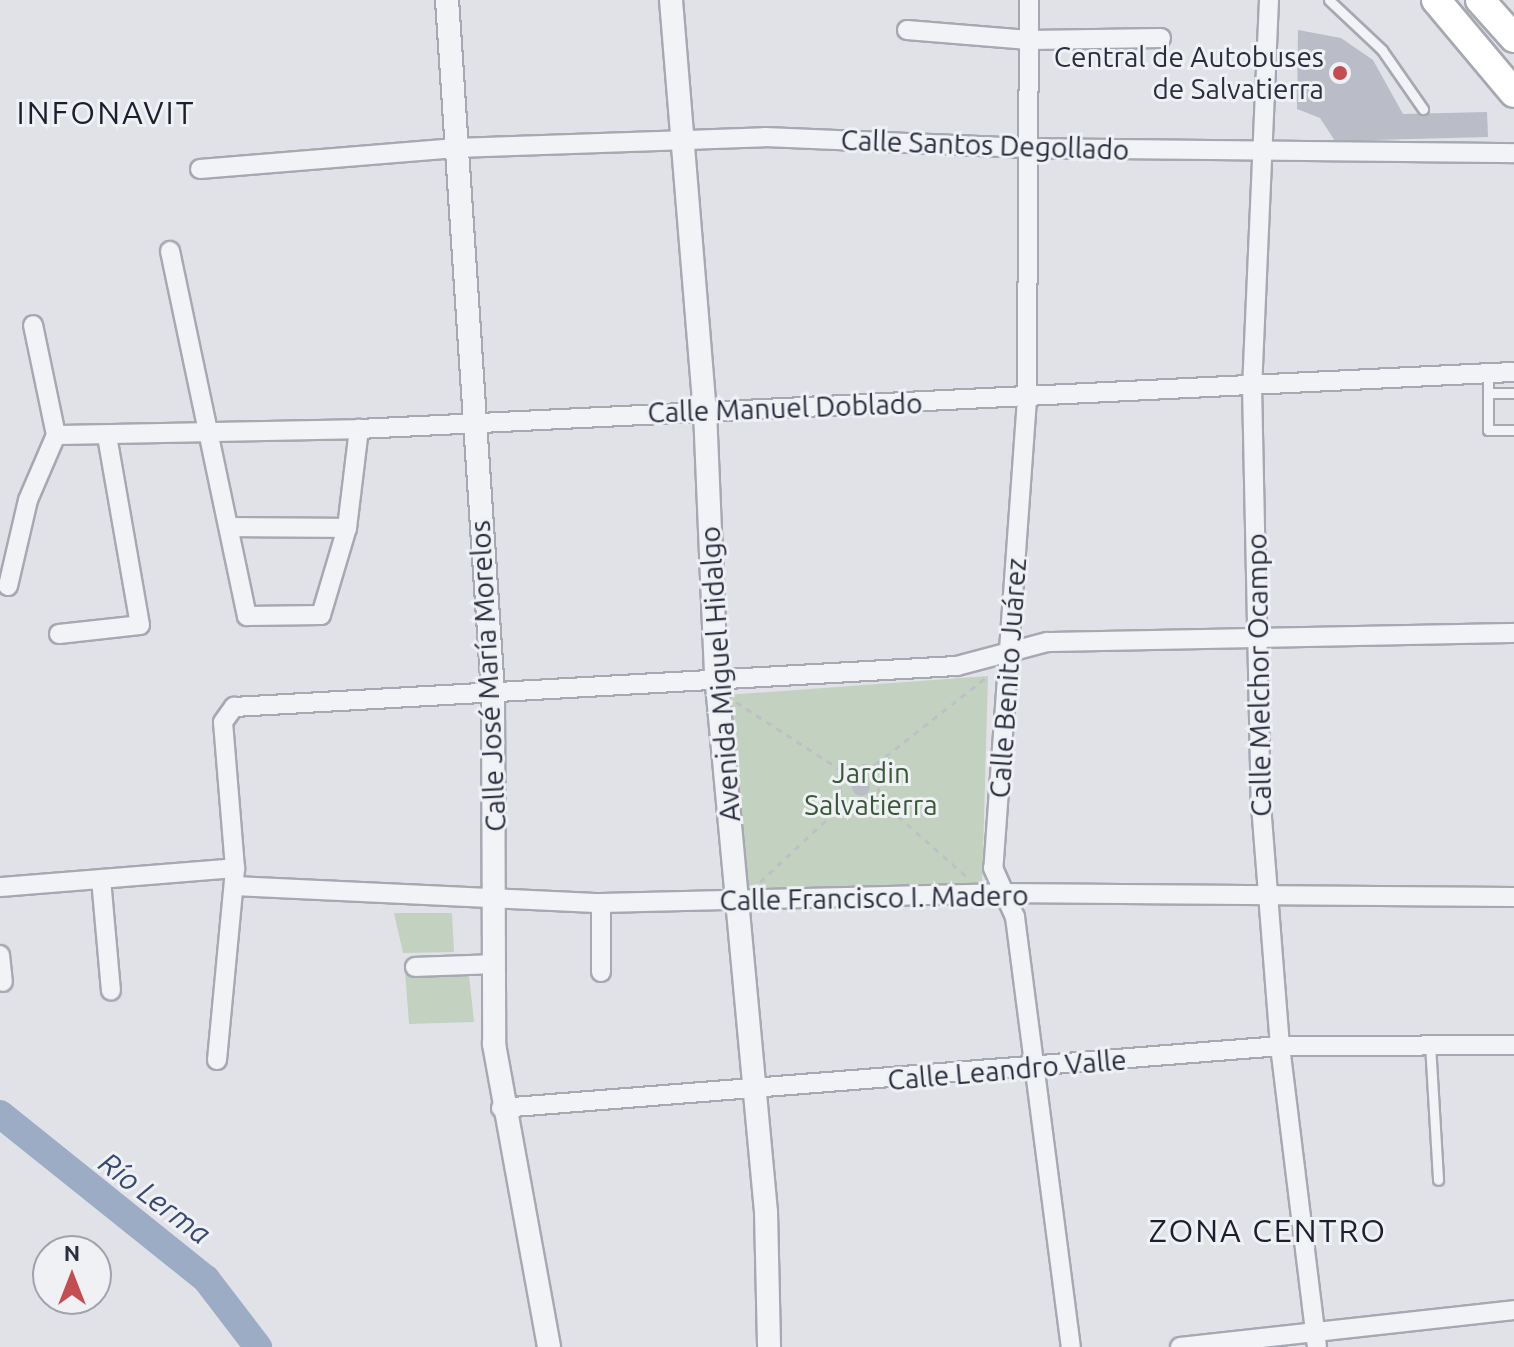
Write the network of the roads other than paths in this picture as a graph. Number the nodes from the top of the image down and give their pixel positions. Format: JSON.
{"nodes":[{"id":1,"x":447,"y":0,"type":"edge"},
{"id":2,"x":671,"y":0,"type":"edge"},
{"id":3,"x":1029,"y":0,"type":"edge"},
{"id":4,"x":1269,"y":0,"type":"edge"},
{"id":5,"x":1329,"y":0,"type":"edge"},
{"id":6,"x":1436,"y":0,"type":"edge"},
{"id":7,"x":1480,"y":0,"type":"edge"},
{"id":8,"x":907,"y":30,"type":"dead end"},
{"id":9,"x":1161,"y":38,"type":"dead end"},
{"id":10,"x":1514,"y":38,"type":"edge"},
{"id":11,"x":1029,"y":40,"type":"junction"},
{"id":12,"x":1514,"y":93,"type":"edge"},
{"id":13,"x":1423,"y":109,"type":"dead end"},
{"id":14,"x":682,"y":139,"type":"junction"},
{"id":15,"x":456,"y":148,"type":"junction"},
{"id":16,"x":1027,"y":148,"type":"junction"},
{"id":17,"x":1266,"y":151,"type":"junction"},
{"id":18,"x":1514,"y":153,"type":"edge"},
{"id":19,"x":200,"y":169,"type":"dead end"},
{"id":20,"x":170,"y":251,"type":"dead end"},
{"id":21,"x":33,"y":325,"type":"dead end"},
{"id":22,"x":1514,"y":372,"type":"edge"},
{"id":23,"x":1488,"y":374,"type":"junction"},
{"id":24,"x":1252,"y":385,"type":"junction"},
{"id":25,"x":1488,"y":393,"type":"junction"},
{"id":26,"x":1514,"y":393,"type":"edge"},
{"id":27,"x":1027,"y":399,"type":"junction"},
{"id":28,"x":705,"y":411,"type":"junction"},
{"id":29,"x":473,"y":421,"type":"junction"},
{"id":30,"x":359,"y":429,"type":"junction"},
{"id":31,"x":1514,"y":430,"type":"edge"},
{"id":32,"x":212,"y":433,"type":"junction"},
{"id":33,"x":56,"y":435,"type":"junction"},
{"id":34,"x":107,"y":436,"type":"junction"},
{"id":35,"x":233,"y":527,"type":"junction"},
{"id":36,"x":347,"y":528,"type":"junction"},
{"id":37,"x":8,"y":586,"type":"dead end"},
{"id":38,"x":1514,"y":633,"type":"edge"},
{"id":39,"x":59,"y":634,"type":"dead end"},
{"id":40,"x":1257,"y":640,"type":"junction"},
{"id":41,"x":1010,"y":652,"type":"junction"},
{"id":42,"x":721,"y":684,"type":"junction"},
{"id":43,"x":493,"y":693,"type":"junction"},
{"id":44,"x":235,"y":877,"type":"junction"},
{"id":45,"x":101,"y":879,"type":"junction"},
{"id":46,"x":0,"y":887,"type":"edge"},
{"id":47,"x":999,"y":893,"type":"junction"},
{"id":48,"x":746,"y":895,"type":"junction"},
{"id":49,"x":1514,"y":897,"type":"edge"},
{"id":50,"x":1267,"y":898,"type":"junction"},
{"id":51,"x":497,"y":902,"type":"junction"},
{"id":52,"x":601,"y":903,"type":"junction"},
{"id":53,"x":0,"y":955,"type":"edge"},
{"id":54,"x":495,"y":964,"type":"junction"},
{"id":55,"x":415,"y":967,"type":"dead end"},
{"id":56,"x":601,"y":972,"type":"dead end"},
{"id":57,"x":3,"y":982,"type":"dead end"},
{"id":58,"x":111,"y":991,"type":"dead end"},
{"id":59,"x":1430,"y":1044,"type":"junction"},
{"id":60,"x":1514,"y":1045,"type":"edge"},
{"id":61,"x":1280,"y":1046,"type":"junction"},
{"id":62,"x":217,"y":1060,"type":"dead end"},
{"id":63,"x":1033,"y":1068,"type":"junction"},
{"id":64,"x":756,"y":1091,"type":"junction"},
{"id":65,"x":501,"y":1108,"type":"junction"},
{"id":66,"x":1438,"y":1180,"type":"dead end"},
{"id":67,"x":1514,"y":1310,"type":"edge"},
{"id":68,"x":1316,"y":1339,"type":"edge"},
{"id":69,"x":549,"y":1347,"type":"edge"},
{"id":70,"x":769,"y":1347,"type":"edge"},
{"id":71,"x":1071,"y":1347,"type":"edge"},
{"id":72,"x":1180,"y":1347,"type":"edge"}],
"edges":[{"from":1,"to":15,"type":"street","name":"Calle José María Morelos"},
{"from":2,"to":14,"type":"street","name":"Avenida Miguel Hidalgo"},
{"from":3,"to":11,"type":"street","name":"Calle Benito Juárez"},
{"from":4,"to":17,"type":"street","name":"Calle Melchor Ocampo"},
{"from":5,"to":13,"type":"lane"},
{"from":6,"to":12,"type":"main road"},
{"from":7,"to":10,"type":"main road"},
{"from":8,"to":11,"type":"street"},
{"from":9,"to":11,"type":"street"},
{"from":11,"to":16,"type":"street","name":"Calle Benito Juárez"},
{"from":14,"to":15,"type":"street","name":"Calle Santos Degollado"},
{"from":14,"to":16,"type":"street","name":"Calle Santos Degollado"},
{"from":14,"to":28,"type":"street","name":"Avenida Miguel Hidalgo"},
{"from":15,"to":19,"type":"street","name":"Calle Santos Degollado"},
{"from":15,"to":29,"type":"street","name":"Calle José María Morelos"},
{"from":16,"to":17,"type":"street","name":"Calle Santos Degollado"},
{"from":16,"to":27,"type":"street","name":"Calle Benito Juárez"},
{"from":17,"to":18,"type":"street","name":"Calle Santos Degollado"},
{"from":17,"to":24,"type":"street","name":"Calle Melchor Ocampo"},
{"from":20,"to":32,"type":"street"},
{"from":21,"to":33,"type":"street"},
{"from":22,"to":23,"type":"street","name":"Calle Manuel Doblado"},
{"from":23,"to":24,"type":"street","name":"Calle Manuel Doblado"},
{"from":23,"to":25,"type":"lane"},
{"from":24,"to":27,"type":"street","name":"Calle Manuel Doblado"},
{"from":24,"to":40,"type":"street","name":"Calle Melchor Ocampo"},
{"from":25,"to":26,"type":"lane"},
{"from":25,"to":31,"type":"lane"},
{"from":27,"to":28,"type":"street","name":"Calle Manuel Doblado"},
{"from":27,"to":41,"type":"street","name":"Calle Benito Juárez"},
{"from":28,"to":29,"type":"street","name":"Calle Manuel Doblado"},
{"from":28,"to":42,"type":"street","name":"Avenida Miguel Hidalgo"},
{"from":29,"to":30,"type":"street","name":"Calle Manuel Doblado"},
{"from":29,"to":43,"type":"street","name":"Calle José María Morelos"},
{"from":30,"to":32,"type":"street","name":"Calle Manuel Doblado"},
{"from":30,"to":36,"type":"street"},
{"from":32,"to":34,"type":"street","name":"Calle Manuel Doblado"},
{"from":32,"to":35,"type":"street"},
{"from":33,"to":34,"type":"street","name":"Calle Manuel Doblado"},
{"from":33,"to":37,"type":"street"},
{"from":34,"to":39,"type":"street"},
{"from":35,"to":36,"type":"street"},
{"from":35,"to":36,"type":"street"},
{"from":38,"to":40,"type":"street"},
{"from":40,"to":41,"type":"street"},
{"from":40,"to":50,"type":"street","name":"Calle Melchor Ocampo"},
{"from":41,"to":42,"type":"street"},
{"from":41,"to":47,"type":"street","name":"Calle Benito Juárez"},
{"from":42,"to":43,"type":"street"},
{"from":42,"to":48,"type":"street","name":"Avenida Miguel Hidalgo"},
{"from":43,"to":44,"type":"street"},
{"from":43,"to":51,"type":"street","name":"Calle José María Morelos"},
{"from":44,"to":45,"type":"street","name":"Calle Francisco I. Madero"},
{"from":44,"to":51,"type":"street","name":"Calle Francisco I. Madero"},
{"from":44,"to":62,"type":"street"},
{"from":45,"to":46,"type":"street","name":"Calle Francisco I. Madero"},
{"from":45,"to":58,"type":"street"},
{"from":47,"to":48,"type":"street","name":"Calle Francisco I. Madero"},
{"from":47,"to":50,"type":"street","name":"Calle Francisco I. Madero"},
{"from":47,"to":63,"type":"street","name":"Calle Benito Juárez"},
{"from":48,"to":52,"type":"street","name":"Calle Francisco I. Madero"},
{"from":48,"to":64,"type":"street","name":"Avenida Miguel Hidalgo"},
{"from":49,"to":50,"type":"street","name":"Calle Francisco I. Madero"},
{"from":50,"to":61,"type":"street","name":"Calle Melchor Ocampo"},
{"from":51,"to":52,"type":"street","name":"Calle Francisco I. Madero"},
{"from":51,"to":54,"type":"street","name":"Calle José María Morelos"},
{"from":52,"to":56,"type":"street"},
{"from":53,"to":57,"type":"street"},
{"from":54,"to":55,"type":"street"},
{"from":54,"to":65,"type":"street","name":"Calle José María Morelos"},
{"from":59,"to":60,"type":"street","name":"Calle Leandro Valle"},
{"from":59,"to":61,"type":"street","name":"Calle Leandro Valle"},
{"from":59,"to":66,"type":"lane"},
{"from":61,"to":63,"type":"street","name":"Calle Leandro Valle"},
{"from":61,"to":68,"type":"street","name":"Calle Melchor Ocampo"},
{"from":63,"to":64,"type":"street","name":"Calle Leandro Valle"},
{"from":63,"to":71,"type":"street","name":"Calle Benito Juárez"},
{"from":64,"to":65,"type":"street","name":"Calle Leandro Valle"},
{"from":64,"to":70,"type":"street","name":"Avenida Miguel Hidalgo"},
{"from":65,"to":69,"type":"street","name":"Calle José María Morelos"},
{"from":67,"to":68,"type":"street"},
{"from":68,"to":72,"type":"street"}]}
